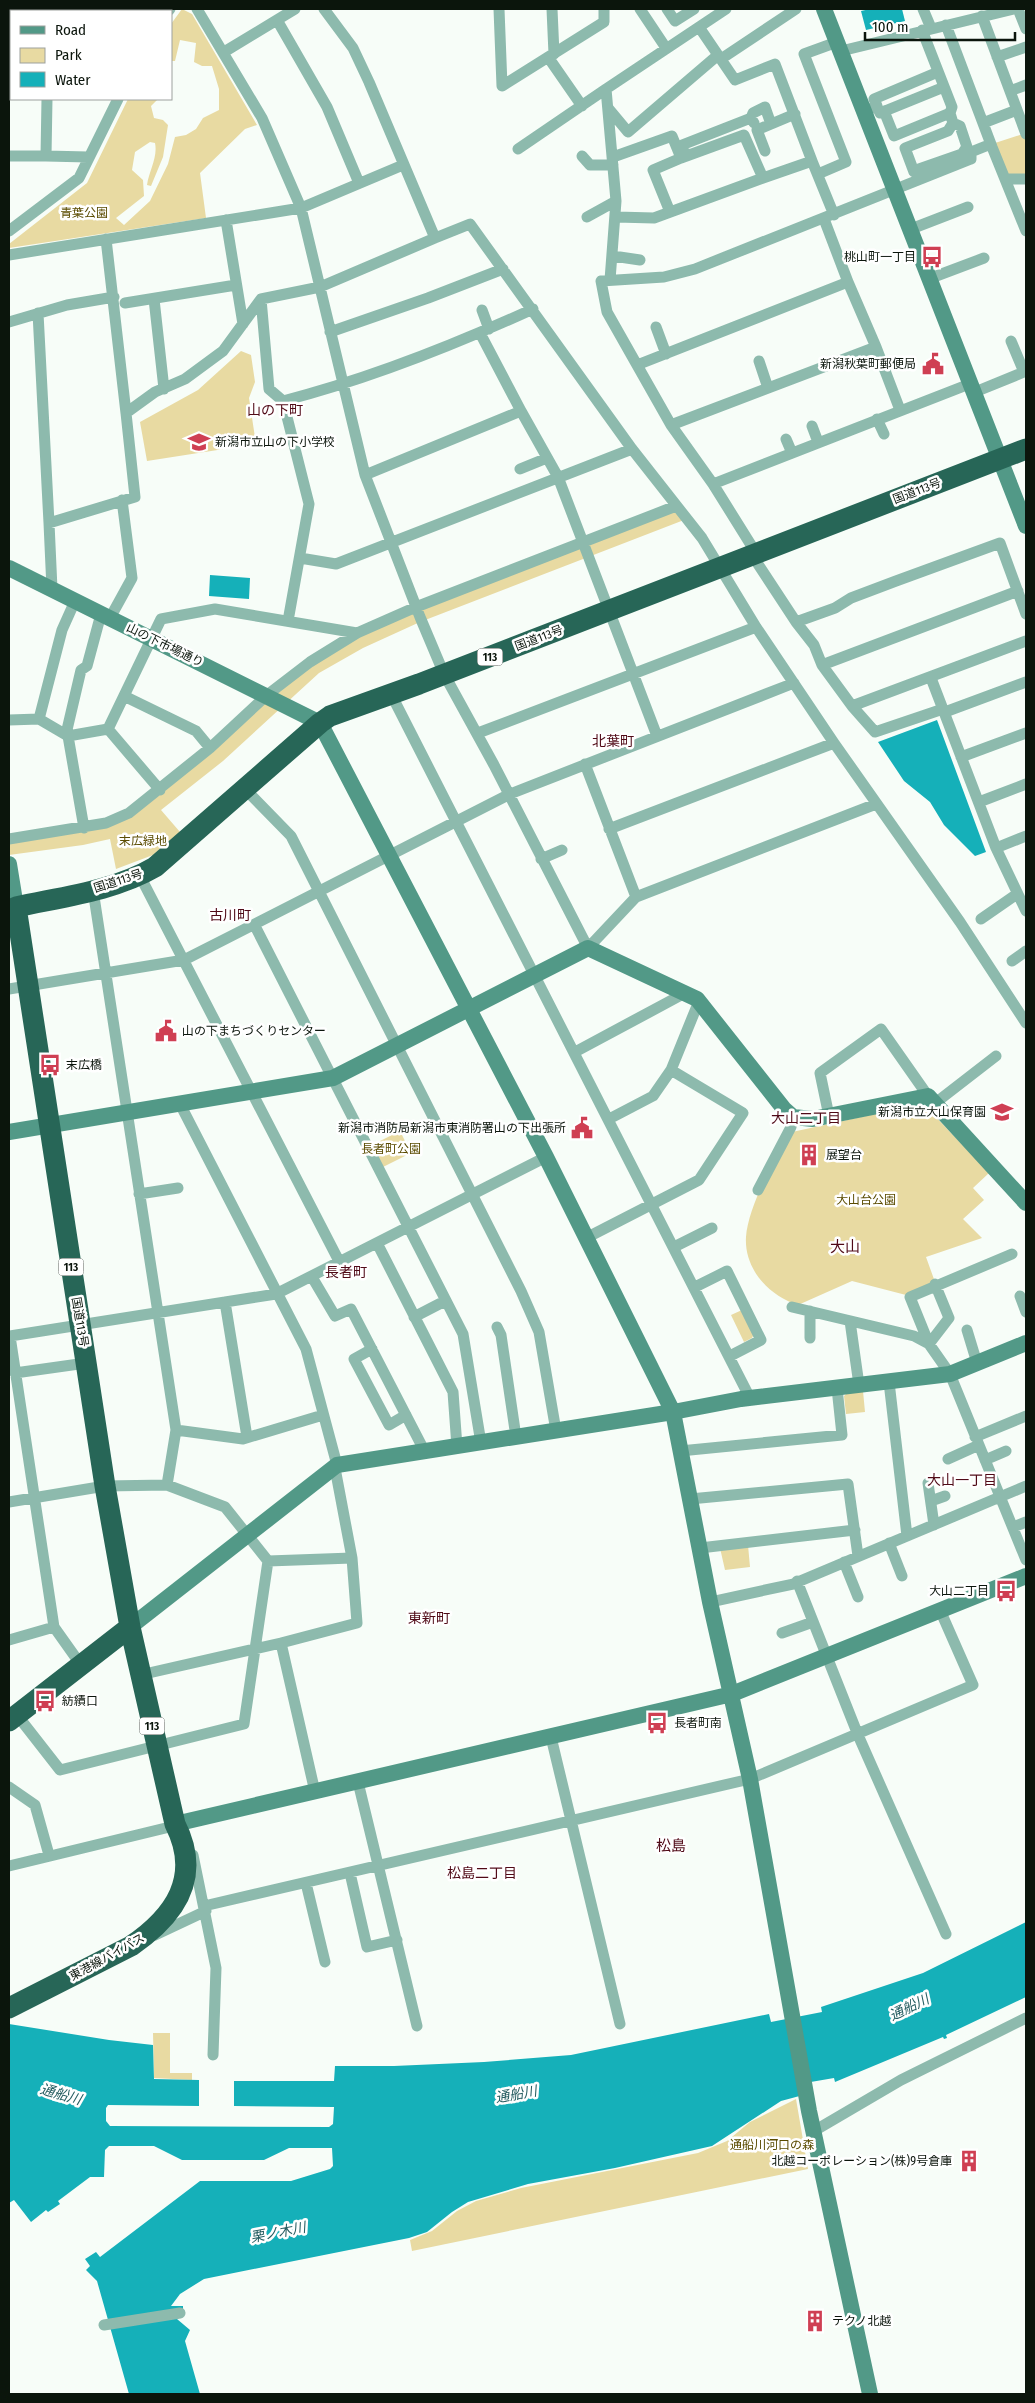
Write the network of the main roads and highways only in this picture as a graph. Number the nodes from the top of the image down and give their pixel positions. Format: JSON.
{"nodes":[{"id":1,"x":1026,"y":449,"type":"edge"},
{"id":2,"x":18,"y":987,"type":"edge"},
{"id":3,"x":130,"y":1627,"type":"junction"},
{"id":4,"x":13,"y":1718,"type":"edge"},
{"id":5,"x":128,"y":1941,"type":"junction"},
{"id":6,"x":9,"y":1994,"type":"edge"},
{"id":7,"x":9,"y":2008,"type":"edge"}],
"edges":[{"from":1,"to":2,"type":"highway","name":"国道113号","number":"113"},
{"from":2,"to":3,"type":"highway","name":"国道113号","number":"113"},
{"from":3,"to":4,"type":"highway"},
{"from":3,"to":5,"type":"highway","name":"東港線バイパス","number":"113"},
{"from":5,"to":6,"type":"highway","name":"東港線バイパス","number":"113"},
{"from":5,"to":7,"type":"highway","name":"東港線バイパス","number":"113"}]}
